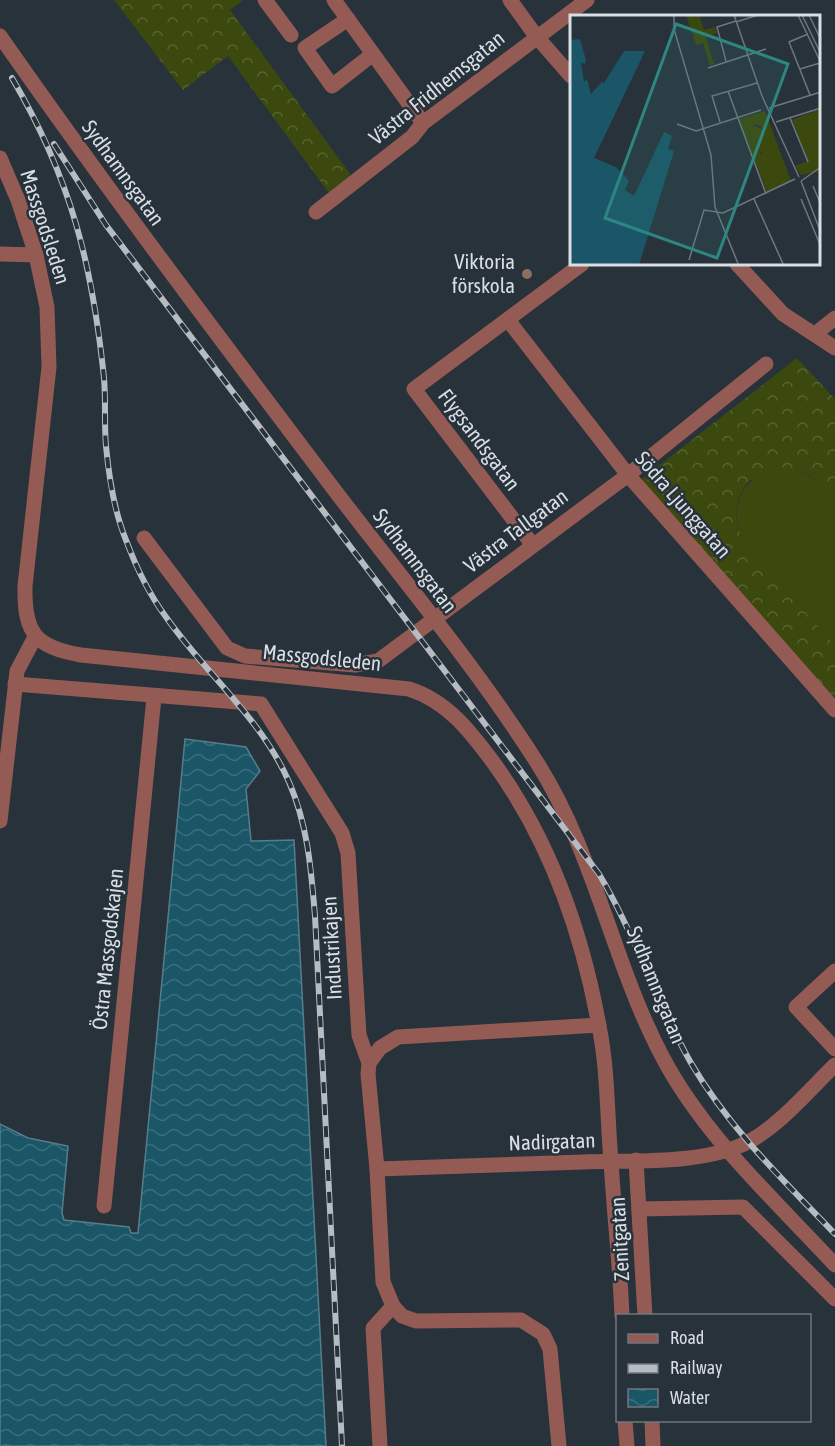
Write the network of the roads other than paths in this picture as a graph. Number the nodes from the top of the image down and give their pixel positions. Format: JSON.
{"nodes":[{"id":1,"x":265,"y":0,"type":"edge"},
{"id":2,"x":334,"y":0,"type":"edge"},
{"id":3,"x":510,"y":0,"type":"edge"},
{"id":4,"x":587,"y":0,"type":"edge"},
{"id":5,"x":348,"y":18,"type":"junction"},
{"id":6,"x":291,"y":35,"type":"dead end"},
{"id":7,"x":0,"y":36,"type":"edge"},
{"id":8,"x":536,"y":36,"type":"junction"},
{"id":9,"x":373,"y":54,"type":"junction"},
{"id":10,"x":570,"y":75,"type":"edge"},
{"id":11,"x":423,"y":123,"type":"junction"},
{"id":12,"x":0,"y":158,"type":"edge"},
{"id":13,"x":316,"y":212,"type":"dead end"},
{"id":14,"x":0,"y":254,"type":"edge"},
{"id":15,"x":36,"y":255,"type":"junction"},
{"id":16,"x":579,"y":266,"type":"edge"},
{"id":17,"x":739,"y":266,"type":"edge"},
{"id":18,"x":835,"y":318,"type":"edge"},
{"id":19,"x":508,"y":320,"type":"junction"},
{"id":20,"x":814,"y":334,"type":"junction"},
{"id":21,"x":835,"y":348,"type":"edge"},
{"id":22,"x":766,"y":364,"type":"dead end"},
{"id":23,"x":628,"y":475,"type":"junction"},
{"id":24,"x":144,"y":538,"type":"dead end"},
{"id":25,"x":532,"y":544,"type":"junction"},
{"id":26,"x":434,"y":620,"type":"junction"},
{"id":27,"x":35,"y":637,"type":"junction"},
{"id":28,"x":15,"y":684,"type":"junction"},
{"id":29,"x":154,"y":697,"type":"junction"},
{"id":30,"x":835,"y":710,"type":"edge"},
{"id":31,"x":0,"y":821,"type":"edge"},
{"id":32,"x":835,"y":971,"type":"edge"},
{"id":33,"x":599,"y":1026,"type":"junction"},
{"id":34,"x":835,"y":1049,"type":"edge"},
{"id":35,"x":369,"y":1063,"type":"junction"},
{"id":36,"x":835,"y":1065,"type":"edge"},
{"id":37,"x":728,"y":1150,"type":"junction"},
{"id":38,"x":636,"y":1160,"type":"junction"},
{"id":39,"x":610,"y":1161,"type":"junction"},
{"id":40,"x":377,"y":1169,"type":"junction"},
{"id":41,"x":104,"y":1206,"type":"dead end"},
{"id":42,"x":639,"y":1209,"type":"junction"},
{"id":43,"x":835,"y":1265,"type":"edge"},
{"id":44,"x":644,"y":1286,"type":"junction"},
{"id":45,"x":621,"y":1287,"type":"junction"},
{"id":46,"x":835,"y":1299,"type":"edge"},
{"id":47,"x":393,"y":1306,"type":"junction"},
{"id":48,"x":622,"y":1314,"type":"edge"},
{"id":49,"x":645,"y":1314,"type":"edge"},
{"id":50,"x":625,"y":1422,"type":"edge"},
{"id":51,"x":652,"y":1422,"type":"edge"},
{"id":52,"x":380,"y":1446,"type":"edge"},
{"id":53,"x":558,"y":1446,"type":"edge"},
{"id":54,"x":627,"y":1446,"type":"edge"},
{"id":55,"x":653,"y":1446,"type":"edge"}],
"edges":[{"from":1,"to":6,"type":"street"},
{"from":2,"to":5,"type":"street"},
{"from":3,"to":8,"type":"street"},
{"from":4,"to":8,"type":"street","name":"Västra Fridhemsgatan"},
{"from":5,"to":9,"type":"street"},
{"from":5,"to":9,"type":"street"},
{"from":7,"to":26,"type":"street","name":"Sydhamnsgatan"},
{"from":8,"to":10,"type":"street"},
{"from":8,"to":11,"type":"street","name":"Västra Fridhemsgatan"},
{"from":9,"to":11,"type":"street"},
{"from":11,"to":13,"type":"street","name":"Västra Fridhemsgatan"},
{"from":12,"to":15,"type":"street","name":"Massgodsleden"},
{"from":14,"to":15,"type":"street"},
{"from":15,"to":27,"type":"street","name":"Massgodsleden"},
{"from":16,"to":19,"type":"street"},
{"from":17,"to":20,"type":"street"},
{"from":18,"to":20,"type":"street"},
{"from":19,"to":23,"type":"street","name":"Södra Ljunggatan"},
{"from":19,"to":25,"type":"street","name":"Flygsandsgatan"},
{"from":20,"to":21,"type":"street"},
{"from":22,"to":23,"type":"street","name":"Västra Tallgatan"},
{"from":23,"to":25,"type":"street","name":"Västra Tallgatan"},
{"from":23,"to":30,"type":"street","name":"Södra Ljunggatan"},
{"from":24,"to":26,"type":"street","name":"Västra Tallgatan"},
{"from":25,"to":26,"type":"street","name":"Västra Tallgatan"},
{"from":26,"to":37,"type":"street","name":"Sydhamnsgatan"},
{"from":27,"to":28,"type":"street"},
{"from":27,"to":33,"type":"street","name":"Massgodsleden"},
{"from":28,"to":29,"type":"street","name":"Industrikajen"},
{"from":28,"to":31,"type":"street"},
{"from":29,"to":35,"type":"street","name":"Industrikajen"},
{"from":29,"to":41,"type":"street","name":"Östra Massgodskajen"},
{"from":32,"to":34,"type":"street"},
{"from":33,"to":35,"type":"street"},
{"from":33,"to":39,"type":"street","name":"Massgodsleden"},
{"from":35,"to":40,"type":"street","name":"Industrikajen"},
{"from":36,"to":37,"type":"street","name":"Nadirgatan"},
{"from":37,"to":38,"type":"street","name":"Nadirgatan"},
{"from":37,"to":43,"type":"street","name":"Sydhamnsgatan"},
{"from":38,"to":39,"type":"street","name":"Nadirgatan"},
{"from":38,"to":42,"type":"street","name":"Zenitgatan"},
{"from":39,"to":40,"type":"street","name":"Nadirgatan"},
{"from":39,"to":45,"type":"street","name":"Massgodsleden"},
{"from":40,"to":47,"type":"street","name":"Industrikajen"},
{"from":42,"to":44,"type":"street","name":"Zenitgatan"},
{"from":42,"to":46,"type":"street"},
{"from":44,"to":45,"type":"street"},
{"from":44,"to":49,"type":"street","name":"Zenitgatan"},
{"from":45,"to":48,"type":"street","name":"Massgodsleden"},
{"from":47,"to":52,"type":"street"},
{"from":47,"to":53,"type":"street"},
{"from":50,"to":54,"type":"street"},
{"from":51,"to":55,"type":"street"}]}
